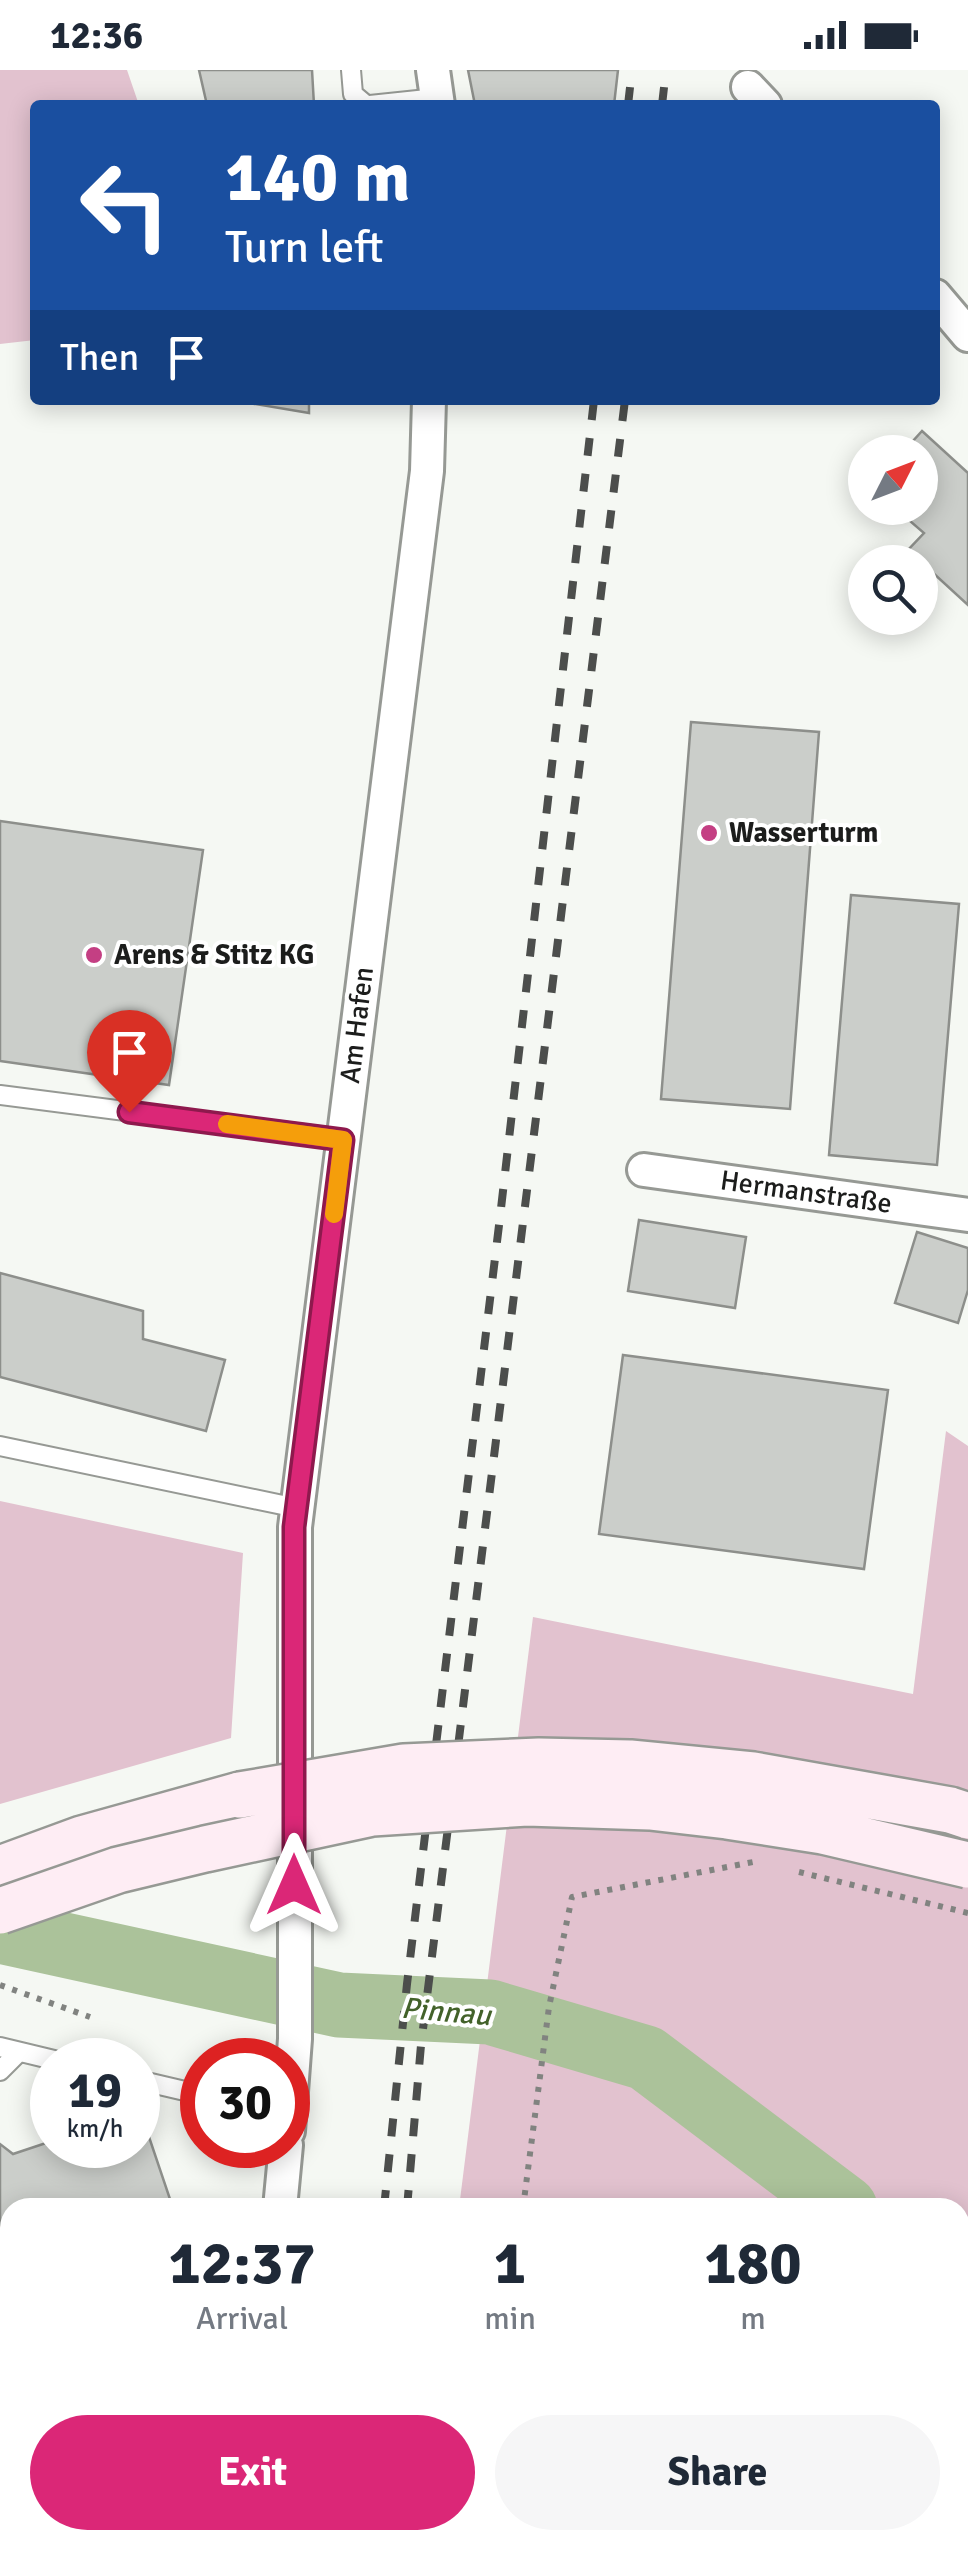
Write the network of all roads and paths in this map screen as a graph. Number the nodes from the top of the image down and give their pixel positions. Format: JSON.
{"nodes":[{"id":1,"x":351,"y":70,"type":"edge"},
{"id":2,"x":436,"y":91,"type":"edge"},
{"id":3,"x":361,"y":100,"type":"edge"},
{"id":4,"x":392,"y":100,"type":"edge"},
{"id":5,"x":940,"y":302,"type":"edge"},
{"id":6,"x":968,"y":336,"type":"edge"},
{"id":7,"x":429,"y":405,"type":"edge"},
{"id":8,"x":0,"y":1095,"type":"edge"},
{"id":9,"x":343,"y":1140,"type":"junction"},
{"id":10,"x":644,"y":1170,"type":"dead end"},
{"id":11,"x":968,"y":1215,"type":"edge"},
{"id":12,"x":0,"y":1446,"type":"edge"},
{"id":13,"x":297,"y":1508,"type":"junction"},
{"id":14,"x":968,"y":1816,"type":"edge"},
{"id":15,"x":758,"y":1862,"type":"dead end"},
{"id":16,"x":968,"y":1866,"type":"edge"},
{"id":17,"x":0,"y":1869,"type":"edge"},
{"id":18,"x":796,"y":1871,"type":"dead end"},
{"id":19,"x":0,"y":1911,"type":"edge"},
{"id":20,"x":968,"y":1913,"type":"edge"},
{"id":21,"x":0,"y":1985,"type":"edge"},
{"id":22,"x":90,"y":2017,"type":"dead end"},
{"id":23,"x":295,"y":2038,"type":"edge"},
{"id":24,"x":0,"y":2047,"type":"edge"},
{"id":25,"x":20,"y":2052,"type":"junction"},
{"id":26,"x":30,"y":2054,"type":"edge"},
{"id":27,"x":0,"y":2071,"type":"edge"},
{"id":28,"x":284,"y":2168,"type":"edge"},
{"id":29,"x":281,"y":2198,"type":"edge"},
{"id":30,"x":524,"y":2198,"type":"edge"}],
"edges":[{"from":1,"to":3,"type":"lane"},
{"from":2,"to":4,"type":"lane"},
{"from":5,"to":6,"type":"street"},
{"from":7,"to":9,"type":"street","name":"Am Hafen"},
{"from":8,"to":9,"type":"lane"},
{"from":9,"to":13,"type":"street","name":"Am Hafen"},
{"from":10,"to":11,"type":"street","name":"Hermanstraße"},
{"from":12,"to":13,"type":"lane"},
{"from":13,"to":23,"type":"street","name":"Am Hafen"},
{"from":14,"to":17,"type":"main road","bridge":true},
{"from":15,"to":30,"type":"path"},
{"from":16,"to":19,"type":"main road","bridge":true},
{"from":18,"to":20,"type":"path"},
{"from":21,"to":22,"type":"path"},
{"from":24,"to":25,"type":"lane"},
{"from":25,"to":26,"type":"lane"},
{"from":25,"to":27,"type":"lane"},
{"from":28,"to":29,"type":"street","name":"Am Hafen"}]}
